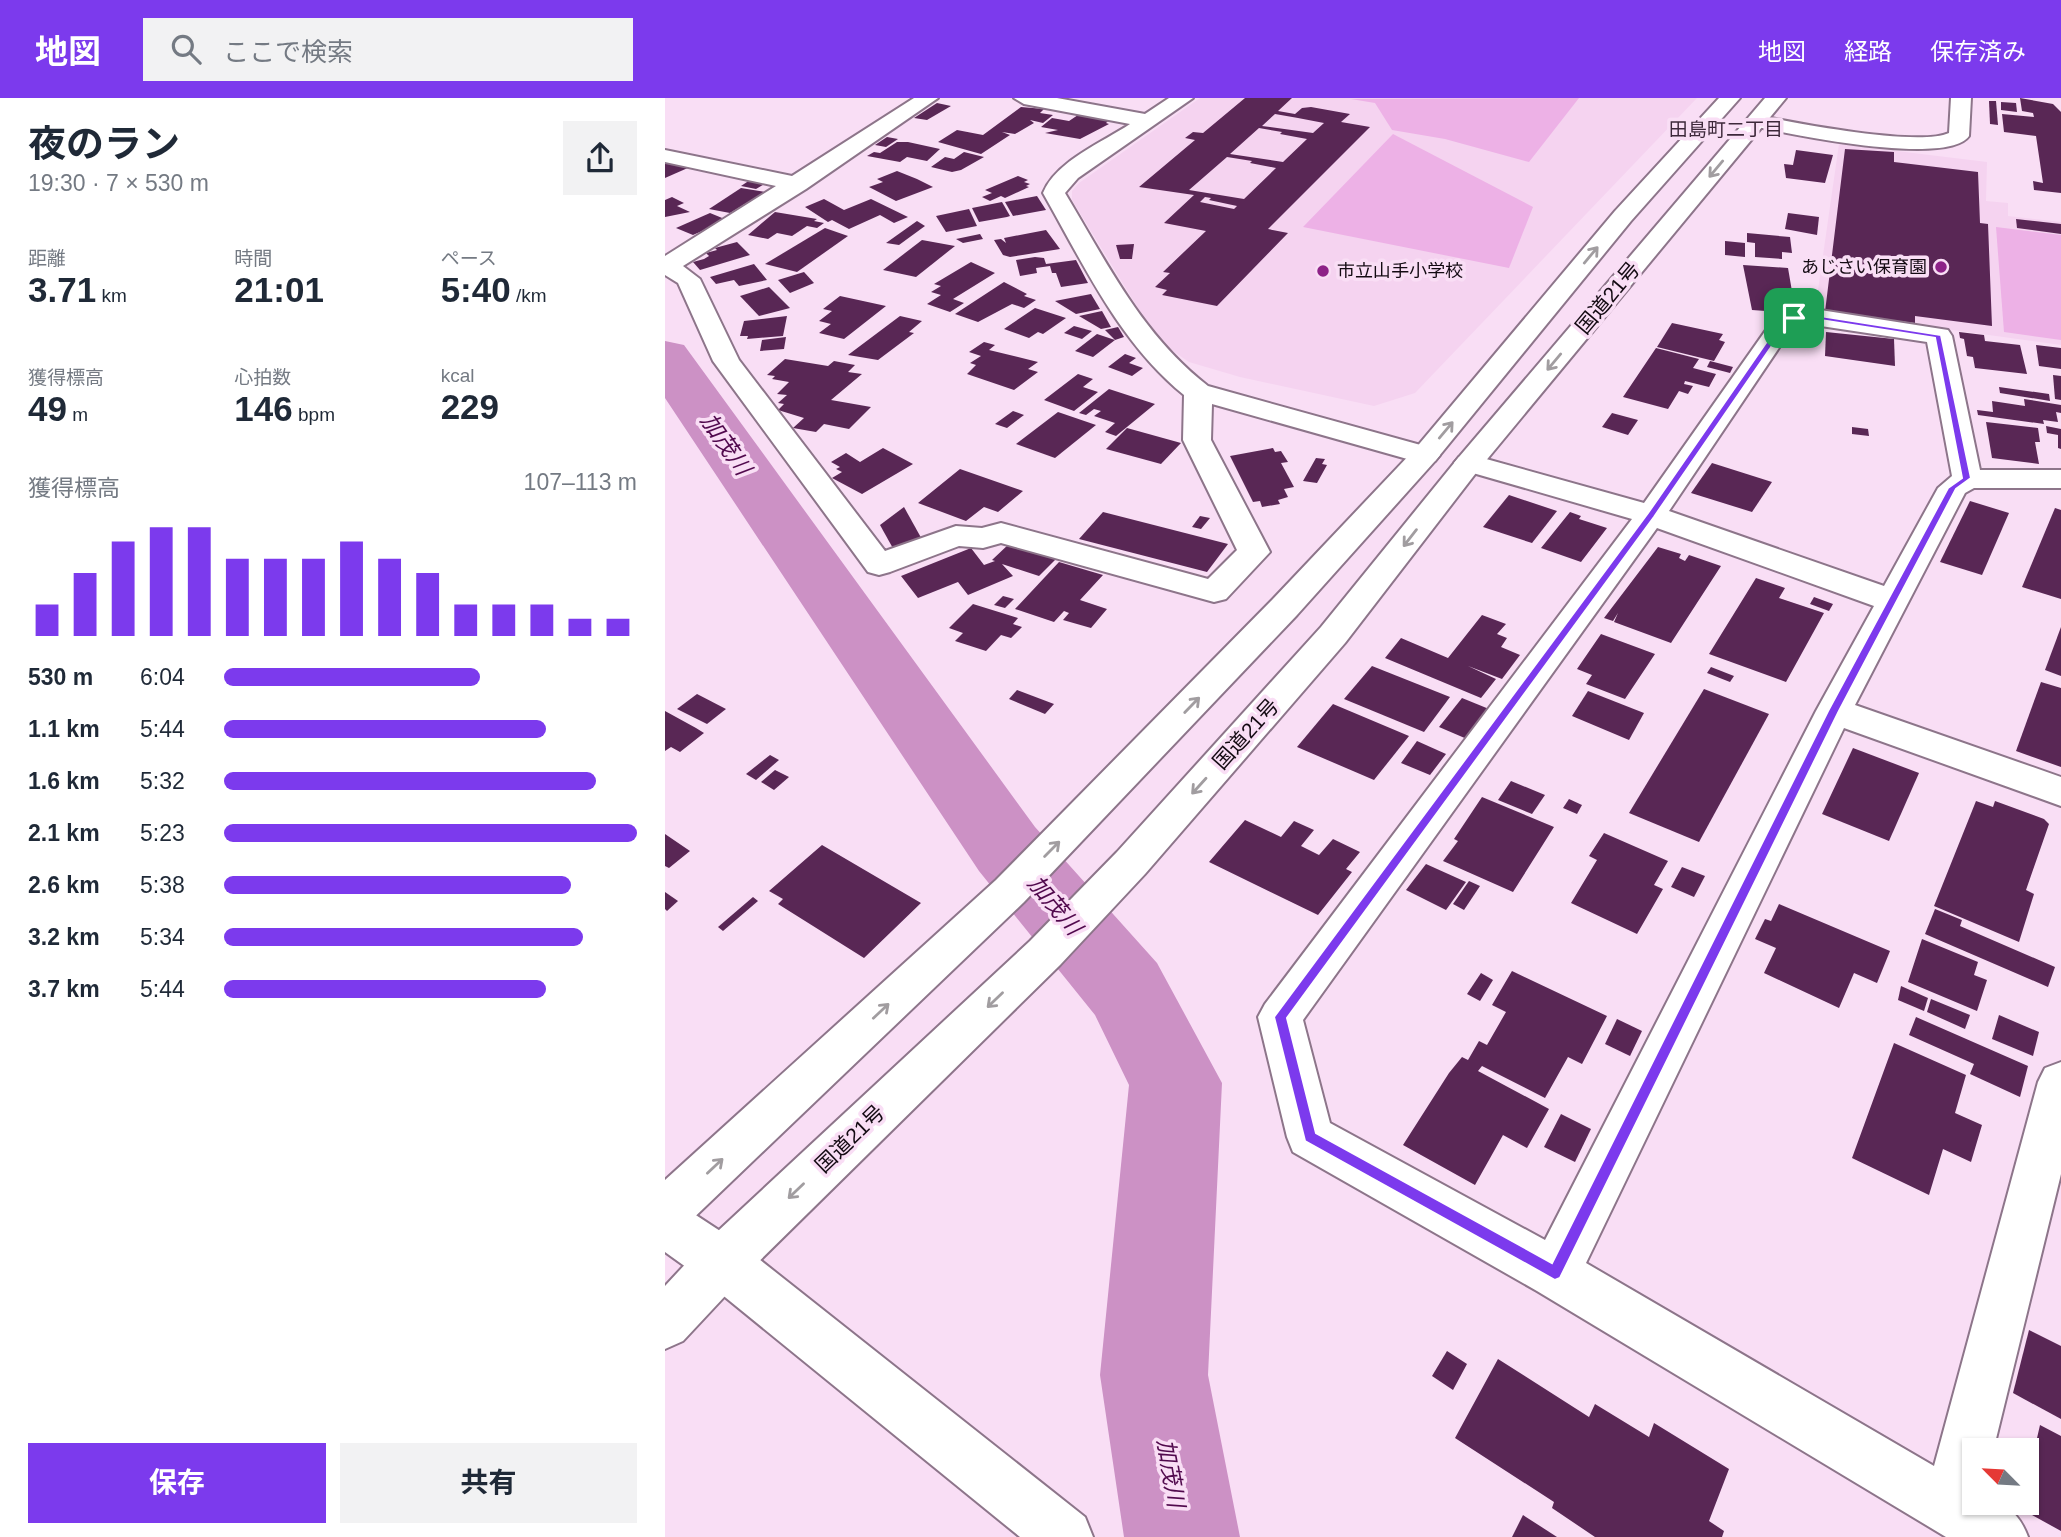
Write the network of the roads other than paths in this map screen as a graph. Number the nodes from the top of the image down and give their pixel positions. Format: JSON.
{"nodes":[{"id":1,"x":927,"y":98,"type":"edge"},
{"id":2,"x":1024,"y":98,"type":"edge"},
{"id":3,"x":1183,"y":98,"type":"edge"},
{"id":4,"x":1730,"y":98,"type":"edge"},
{"id":5,"x":1776,"y":98,"type":"edge"},
{"id":6,"x":1961,"y":98,"type":"edge"},
{"id":7,"x":1150,"y":121,"type":"junction"},
{"id":8,"x":1757,"y":121,"type":"junction"},
{"id":9,"x":665,"y":156,"type":"edge"},
{"id":10,"x":799,"y":184,"type":"junction"},
{"id":11,"x":665,"y":267,"type":"edge"},
{"id":12,"x":1198,"y":392,"type":"junction"},
{"id":13,"x":1425,"y":455,"type":"junction"},
{"id":14,"x":1469,"y":463,"type":"junction"},
{"id":15,"x":1967,"y":478,"type":"junction"},
{"id":16,"x":2061,"y":479,"type":"edge"},
{"id":17,"x":1651,"y":515,"type":"junction"},
{"id":18,"x":1893,"y":601,"type":"junction"},
{"id":19,"x":1833,"y":711,"type":"junction"},
{"id":20,"x":2061,"y":792,"type":"edge"},
{"id":21,"x":2061,"y":1082,"type":"edge"},
{"id":22,"x":665,"y":1212,"type":"edge"},
{"id":23,"x":665,"y":1223,"type":"edge"},
{"id":24,"x":722,"y":1262,"type":"junction"},
{"id":25,"x":1555,"y":1273,"type":"junction"},
{"id":26,"x":665,"y":1323,"type":"edge"},
{"id":27,"x":1951,"y":1507,"type":"junction"},
{"id":28,"x":1065,"y":1537,"type":"edge"},
{"id":29,"x":2000,"y":1537,"type":"edge"}],
"edges":[{"from":1,"to":10,"type":"main road"},
{"from":2,"to":7,"type":"main road"},
{"from":3,"to":7,"type":"main road"},
{"from":13,"to":4,"type":"main road","name":"国道21号","one_way":true},
{"from":5,"to":8,"type":"main road","name":"国道21号"},
{"from":6,"to":8,"type":"main road"},
{"from":7,"to":12,"type":"main road"},
{"from":8,"to":14,"type":"main road","name":"国道21号","one_way":true},
{"from":9,"to":10,"type":"main road"},
{"from":10,"to":11,"type":"main road"},
{"from":11,"to":12,"type":"main road"},
{"from":12,"to":13,"type":"main road"},
{"from":22,"to":13,"type":"main road","name":"国道21号","one_way":true},
{"from":14,"to":17,"type":"main road"},
{"from":14,"to":24,"type":"main road","name":"国道21号","one_way":true},
{"from":15,"to":16,"type":"main road"},
{"from":15,"to":17,"type":"main road"},
{"from":15,"to":18,"type":"main road"},
{"from":17,"to":18,"type":"main road"},
{"from":17,"to":25,"type":"main road"},
{"from":18,"to":19,"type":"main road"},
{"from":19,"to":20,"type":"main road"},
{"from":19,"to":25,"type":"main road"},
{"from":21,"to":27,"type":"main road"},
{"from":23,"to":24,"type":"main road"},
{"from":24,"to":26,"type":"main road","name":"国道21号"},
{"from":24,"to":28,"type":"main road"},
{"from":25,"to":27,"type":"main road"},
{"from":27,"to":29,"type":"main road"}]}
